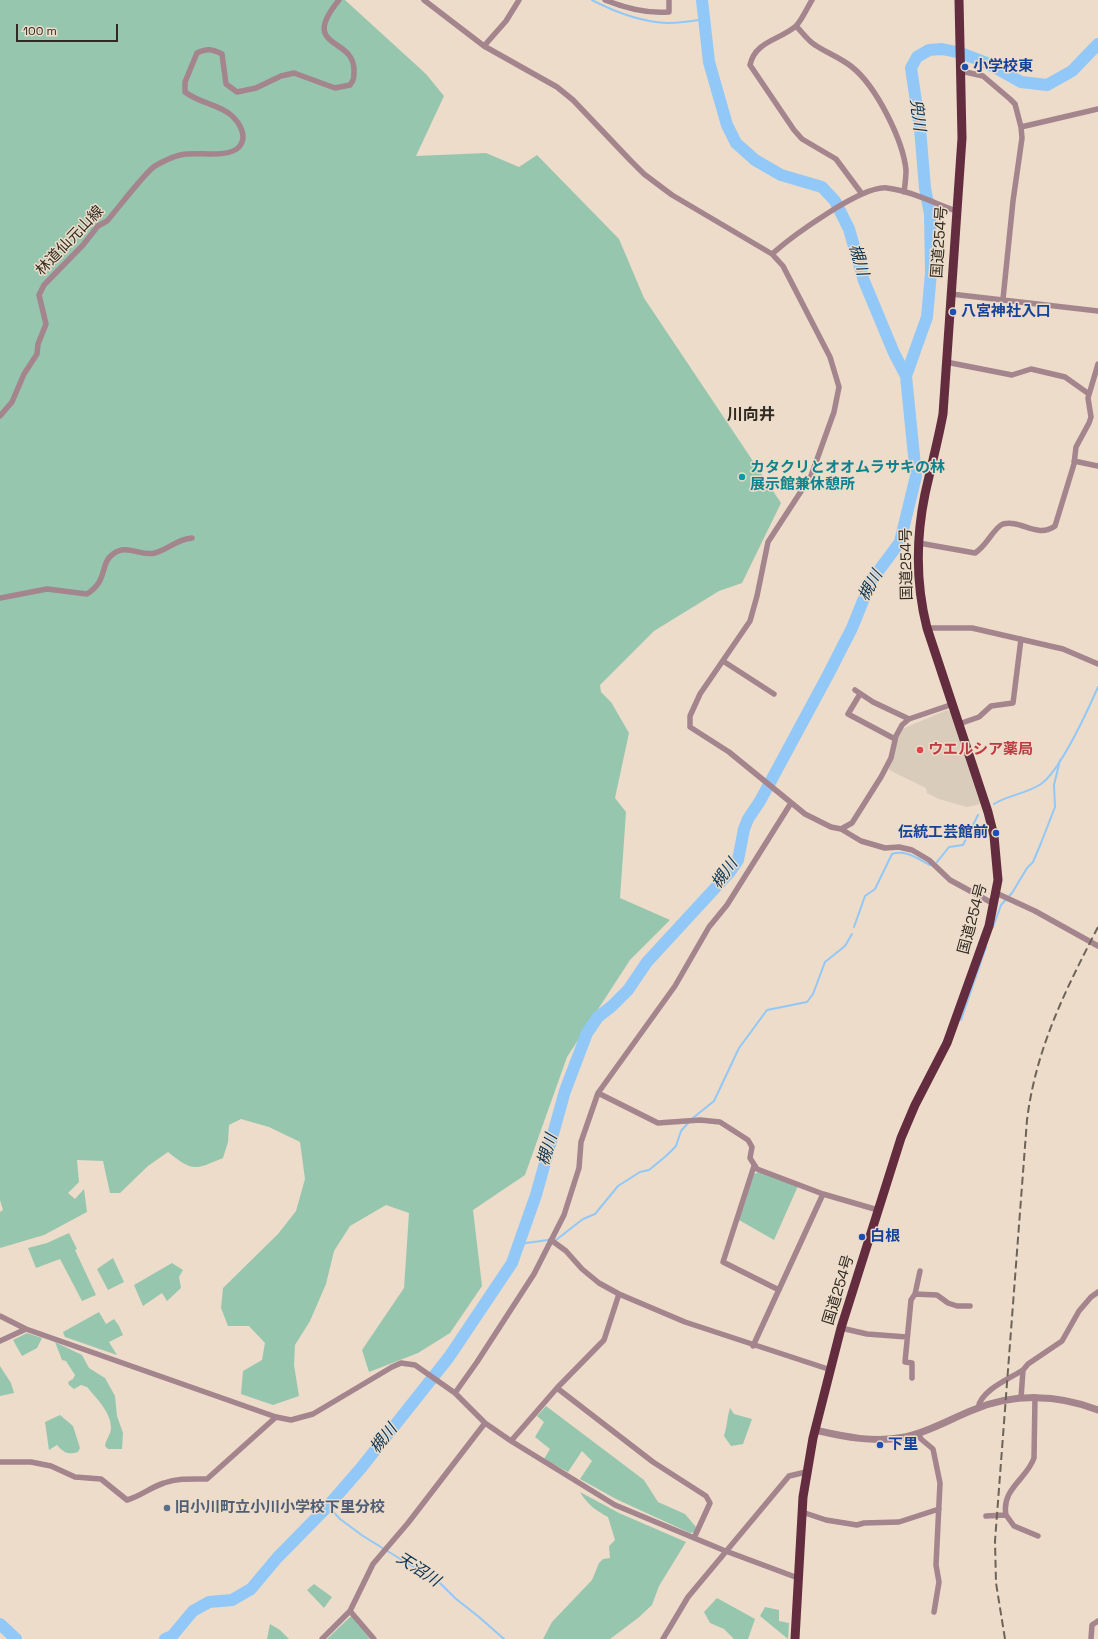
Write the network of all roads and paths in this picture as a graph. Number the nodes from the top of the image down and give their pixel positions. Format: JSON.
{"nodes":[{"id":1,"x":339,"y":0,"type":"edge"},
{"id":2,"x":424,"y":0,"type":"edge"},
{"id":3,"x":519,"y":0,"type":"edge"},
{"id":4,"x":605,"y":0,"type":"edge"},
{"id":5,"x":669,"y":0,"type":"edge"},
{"id":6,"x":812,"y":0,"type":"edge"},
{"id":7,"x":958,"y":0,"type":"edge"},
{"id":8,"x":796,"y":26,"type":"junction"},
{"id":9,"x":484,"y":46,"type":"junction"},
{"id":10,"x":961,"y":69,"type":"junction"},
{"id":11,"x":1098,"y":109,"type":"edge"},
{"id":12,"x":1021,"y":127,"type":"junction"},
{"id":13,"x":907,"y":193,"type":"junction"},
{"id":14,"x":861,"y":195,"type":"junction"},
{"id":15,"x":956,"y":211,"type":"junction"},
{"id":16,"x":772,"y":254,"type":"junction"},
{"id":17,"x":951,"y":294,"type":"junction"},
{"id":18,"x":1003,"y":299,"type":"junction"},
{"id":19,"x":1098,"y":311,"type":"edge"},
{"id":20,"x":946,"y":362,"type":"junction"},
{"id":21,"x":1098,"y":364,"type":"edge"},
{"id":22,"x":1089,"y":394,"type":"junction"},
{"id":23,"x":0,"y":416,"type":"edge"},
{"id":24,"x":1074,"y":461,"type":"junction"},
{"id":25,"x":1098,"y":466,"type":"edge"},
{"id":26,"x":192,"y":538,"type":"dead end"},
{"id":27,"x":919,"y":543,"type":"junction"},
{"id":28,"x":0,"y":598,"type":"edge"},
{"id":29,"x":927,"y":628,"type":"junction"},
{"id":30,"x":1021,"y":639,"type":"junction"},
{"id":31,"x":723,"y":661,"type":"junction"},
{"id":32,"x":1098,"y":664,"type":"edge"},
{"id":33,"x":774,"y":694,"type":"dead end"},
{"id":34,"x":953,"y":704,"type":"junction"},
{"id":35,"x":909,"y":719,"type":"junction"},
{"id":36,"x":959,"y":724,"type":"junction"},
{"id":37,"x":895,"y":739,"type":"junction"},
{"id":38,"x":791,"y":803,"type":"junction"},
{"id":39,"x":841,"y":829,"type":"junction"},
{"id":40,"x":996,"y":893,"type":"junction"},
{"id":41,"x":994,"y":904,"type":"junction"},
{"id":42,"x":1098,"y":946,"type":"edge"},
{"id":43,"x":598,"y":1093,"type":"junction"},
{"id":44,"x":754,"y":1166,"type":"junction"},
{"id":45,"x":823,"y":1194,"type":"junction"},
{"id":46,"x":878,"y":1210,"type":"junction"},
{"id":47,"x":551,"y":1240,"type":"junction"},
{"id":48,"x":920,"y":1271,"type":"dead end"},
{"id":49,"x":779,"y":1290,"type":"junction"},
{"id":50,"x":1098,"y":1292,"type":"edge"},
{"id":51,"x":619,"y":1294,"type":"junction"},
{"id":52,"x":916,"y":1294,"type":"junction"},
{"id":53,"x":970,"y":1306,"type":"dead end"},
{"id":54,"x":0,"y":1316,"type":"edge"},
{"id":55,"x":841,"y":1328,"type":"junction"},
{"id":56,"x":26,"y":1329,"type":"junction"},
{"id":57,"x":907,"y":1337,"type":"junction"},
{"id":58,"x":0,"y":1341,"type":"edge"},
{"id":59,"x":753,"y":1346,"type":"junction"},
{"id":60,"x":831,"y":1370,"type":"junction"},
{"id":61,"x":1023,"y":1370,"type":"junction"},
{"id":62,"x":912,"y":1378,"type":"dead end"},
{"id":63,"x":557,"y":1388,"type":"junction"},
{"id":64,"x":453,"y":1392,"type":"junction"},
{"id":65,"x":1021,"y":1398,"type":"junction"},
{"id":66,"x":1035,"y":1398,"type":"junction"},
{"id":67,"x":978,"y":1408,"type":"junction"},
{"id":68,"x":1098,"y":1410,"type":"edge"},
{"id":69,"x":276,"y":1417,"type":"junction"},
{"id":70,"x":484,"y":1423,"type":"junction"},
{"id":71,"x":815,"y":1430,"type":"junction"},
{"id":72,"x":918,"y":1434,"type":"junction"},
{"id":73,"x":511,"y":1441,"type":"junction"},
{"id":74,"x":0,"y":1462,"type":"edge"},
{"id":75,"x":806,"y":1472,"type":"junction"},
{"id":76,"x":939,"y":1509,"type":"junction"},
{"id":77,"x":802,"y":1512,"type":"junction"},
{"id":78,"x":1006,"y":1514,"type":"junction"},
{"id":79,"x":986,"y":1516,"type":"dead end"},
{"id":80,"x":1038,"y":1536,"type":"dead end"},
{"id":81,"x":694,"y":1538,"type":"junction"},
{"id":82,"x":728,"y":1552,"type":"junction"},
{"id":83,"x":798,"y":1578,"type":"junction"},
{"id":84,"x":350,"y":1611,"type":"junction"},
{"id":85,"x":934,"y":1612,"type":"dead end"},
{"id":86,"x":1098,"y":1621,"type":"edge"},
{"id":87,"x":322,"y":1639,"type":"edge"},
{"id":88,"x":374,"y":1639,"type":"edge"},
{"id":89,"x":663,"y":1639,"type":"edge"},
{"id":90,"x":795,"y":1639,"type":"edge"},
{"id":91,"x":1091,"y":1639,"type":"edge"}],
"edges":[{"from":1,"to":23,"type":"street","name":"林道仙元山線"},
{"from":2,"to":9,"type":"street"},
{"from":3,"to":9,"type":"street"},
{"from":4,"to":5,"type":"street"},
{"from":6,"to":8,"type":"street"},
{"from":7,"to":10,"type":"highway","name":"国道254号"},
{"from":8,"to":13,"type":"street"},
{"from":8,"to":14,"type":"street"},
{"from":9,"to":16,"type":"street"},
{"from":10,"to":12,"type":"street"},
{"from":10,"to":15,"type":"highway","name":"国道254号"},
{"from":11,"to":12,"type":"street"},
{"from":12,"to":18,"type":"street"},
{"from":13,"to":14,"type":"street"},
{"from":13,"to":15,"type":"street"},
{"from":14,"to":16,"type":"street"},
{"from":15,"to":17,"type":"highway","name":"国道254号"},
{"from":16,"to":31,"type":"street"},
{"from":17,"to":18,"type":"street"},
{"from":17,"to":20,"type":"highway","name":"国道254号"},
{"from":18,"to":19,"type":"street"},
{"from":20,"to":22,"type":"street"},
{"from":20,"to":27,"type":"highway","name":"国道254号"},
{"from":21,"to":22,"type":"street"},
{"from":22,"to":24,"type":"street"},
{"from":24,"to":25,"type":"street"},
{"from":24,"to":27,"type":"street"},
{"from":26,"to":28,"type":"street"},
{"from":27,"to":29,"type":"highway","name":"国道254号"},
{"from":29,"to":30,"type":"street"},
{"from":29,"to":34,"type":"highway","name":"国道254号"},
{"from":30,"to":32,"type":"street"},
{"from":30,"to":36,"type":"street"},
{"from":31,"to":33,"type":"street"},
{"from":31,"to":38,"type":"street"},
{"from":34,"to":35,"type":"street"},
{"from":34,"to":36,"type":"highway","name":"国道254号"},
{"from":35,"to":37,"type":"street"},
{"from":35,"to":37,"type":"street"},
{"from":36,"to":40,"type":"highway","name":"国道254号"},
{"from":37,"to":39,"type":"street"},
{"from":38,"to":39,"type":"street"},
{"from":38,"to":43,"type":"street"},
{"from":39,"to":41,"type":"street"},
{"from":40,"to":41,"type":"highway","name":"国道254号"},
{"from":40,"to":42,"type":"street"},
{"from":41,"to":46,"type":"highway","name":"国道254号"},
{"from":43,"to":44,"type":"street"},
{"from":43,"to":47,"type":"street"},
{"from":44,"to":45,"type":"street"},
{"from":44,"to":49,"type":"street"},
{"from":45,"to":46,"type":"street"},
{"from":45,"to":49,"type":"street"},
{"from":46,"to":55,"type":"highway","name":"国道254号"},
{"from":47,"to":51,"type":"street"},
{"from":47,"to":64,"type":"street"},
{"from":48,"to":52,"type":"street"},
{"from":49,"to":59,"type":"street"},
{"from":50,"to":61,"type":"street"},
{"from":51,"to":59,"type":"street"},
{"from":51,"to":63,"type":"street"},
{"from":52,"to":53,"type":"street"},
{"from":52,"to":57,"type":"street"},
{"from":54,"to":56,"type":"street"},
{"from":55,"to":57,"type":"street"},
{"from":55,"to":60,"type":"highway","name":"国道254号"},
{"from":56,"to":58,"type":"street"},
{"from":56,"to":69,"type":"street"},
{"from":57,"to":62,"type":"street"},
{"from":59,"to":60,"type":"street"},
{"from":60,"to":71,"type":"highway","name":"国道254号"},
{"from":61,"to":65,"type":"street"},
{"from":61,"to":67,"type":"street"},
{"from":63,"to":73,"type":"street"},
{"from":63,"to":81,"type":"street"},
{"from":64,"to":69,"type":"street"},
{"from":64,"to":70,"type":"street"},
{"from":65,"to":66,"type":"street"},
{"from":65,"to":67,"type":"street"},
{"from":66,"to":68,"type":"street"},
{"from":66,"to":78,"type":"street"},
{"from":67,"to":72,"type":"street"},
{"from":69,"to":74,"type":"street"},
{"from":70,"to":73,"type":"street"},
{"from":70,"to":84,"type":"street"},
{"from":71,"to":72,"type":"street"},
{"from":71,"to":75,"type":"highway","name":"国道254号"},
{"from":72,"to":76,"type":"street"},
{"from":73,"to":81,"type":"street"},
{"from":75,"to":77,"type":"highway","name":"国道254号"},
{"from":75,"to":82,"type":"street"},
{"from":76,"to":77,"type":"street"},
{"from":76,"to":85,"type":"street"},
{"from":77,"to":83,"type":"highway","name":"国道254号"},
{"from":78,"to":79,"type":"street"},
{"from":78,"to":80,"type":"street"},
{"from":81,"to":82,"type":"street"},
{"from":82,"to":83,"type":"street"},
{"from":82,"to":89,"type":"street"},
{"from":83,"to":90,"type":"highway","name":"国道254号"},
{"from":84,"to":87,"type":"street"},
{"from":84,"to":88,"type":"street"},
{"from":86,"to":91,"type":"street"}]}
